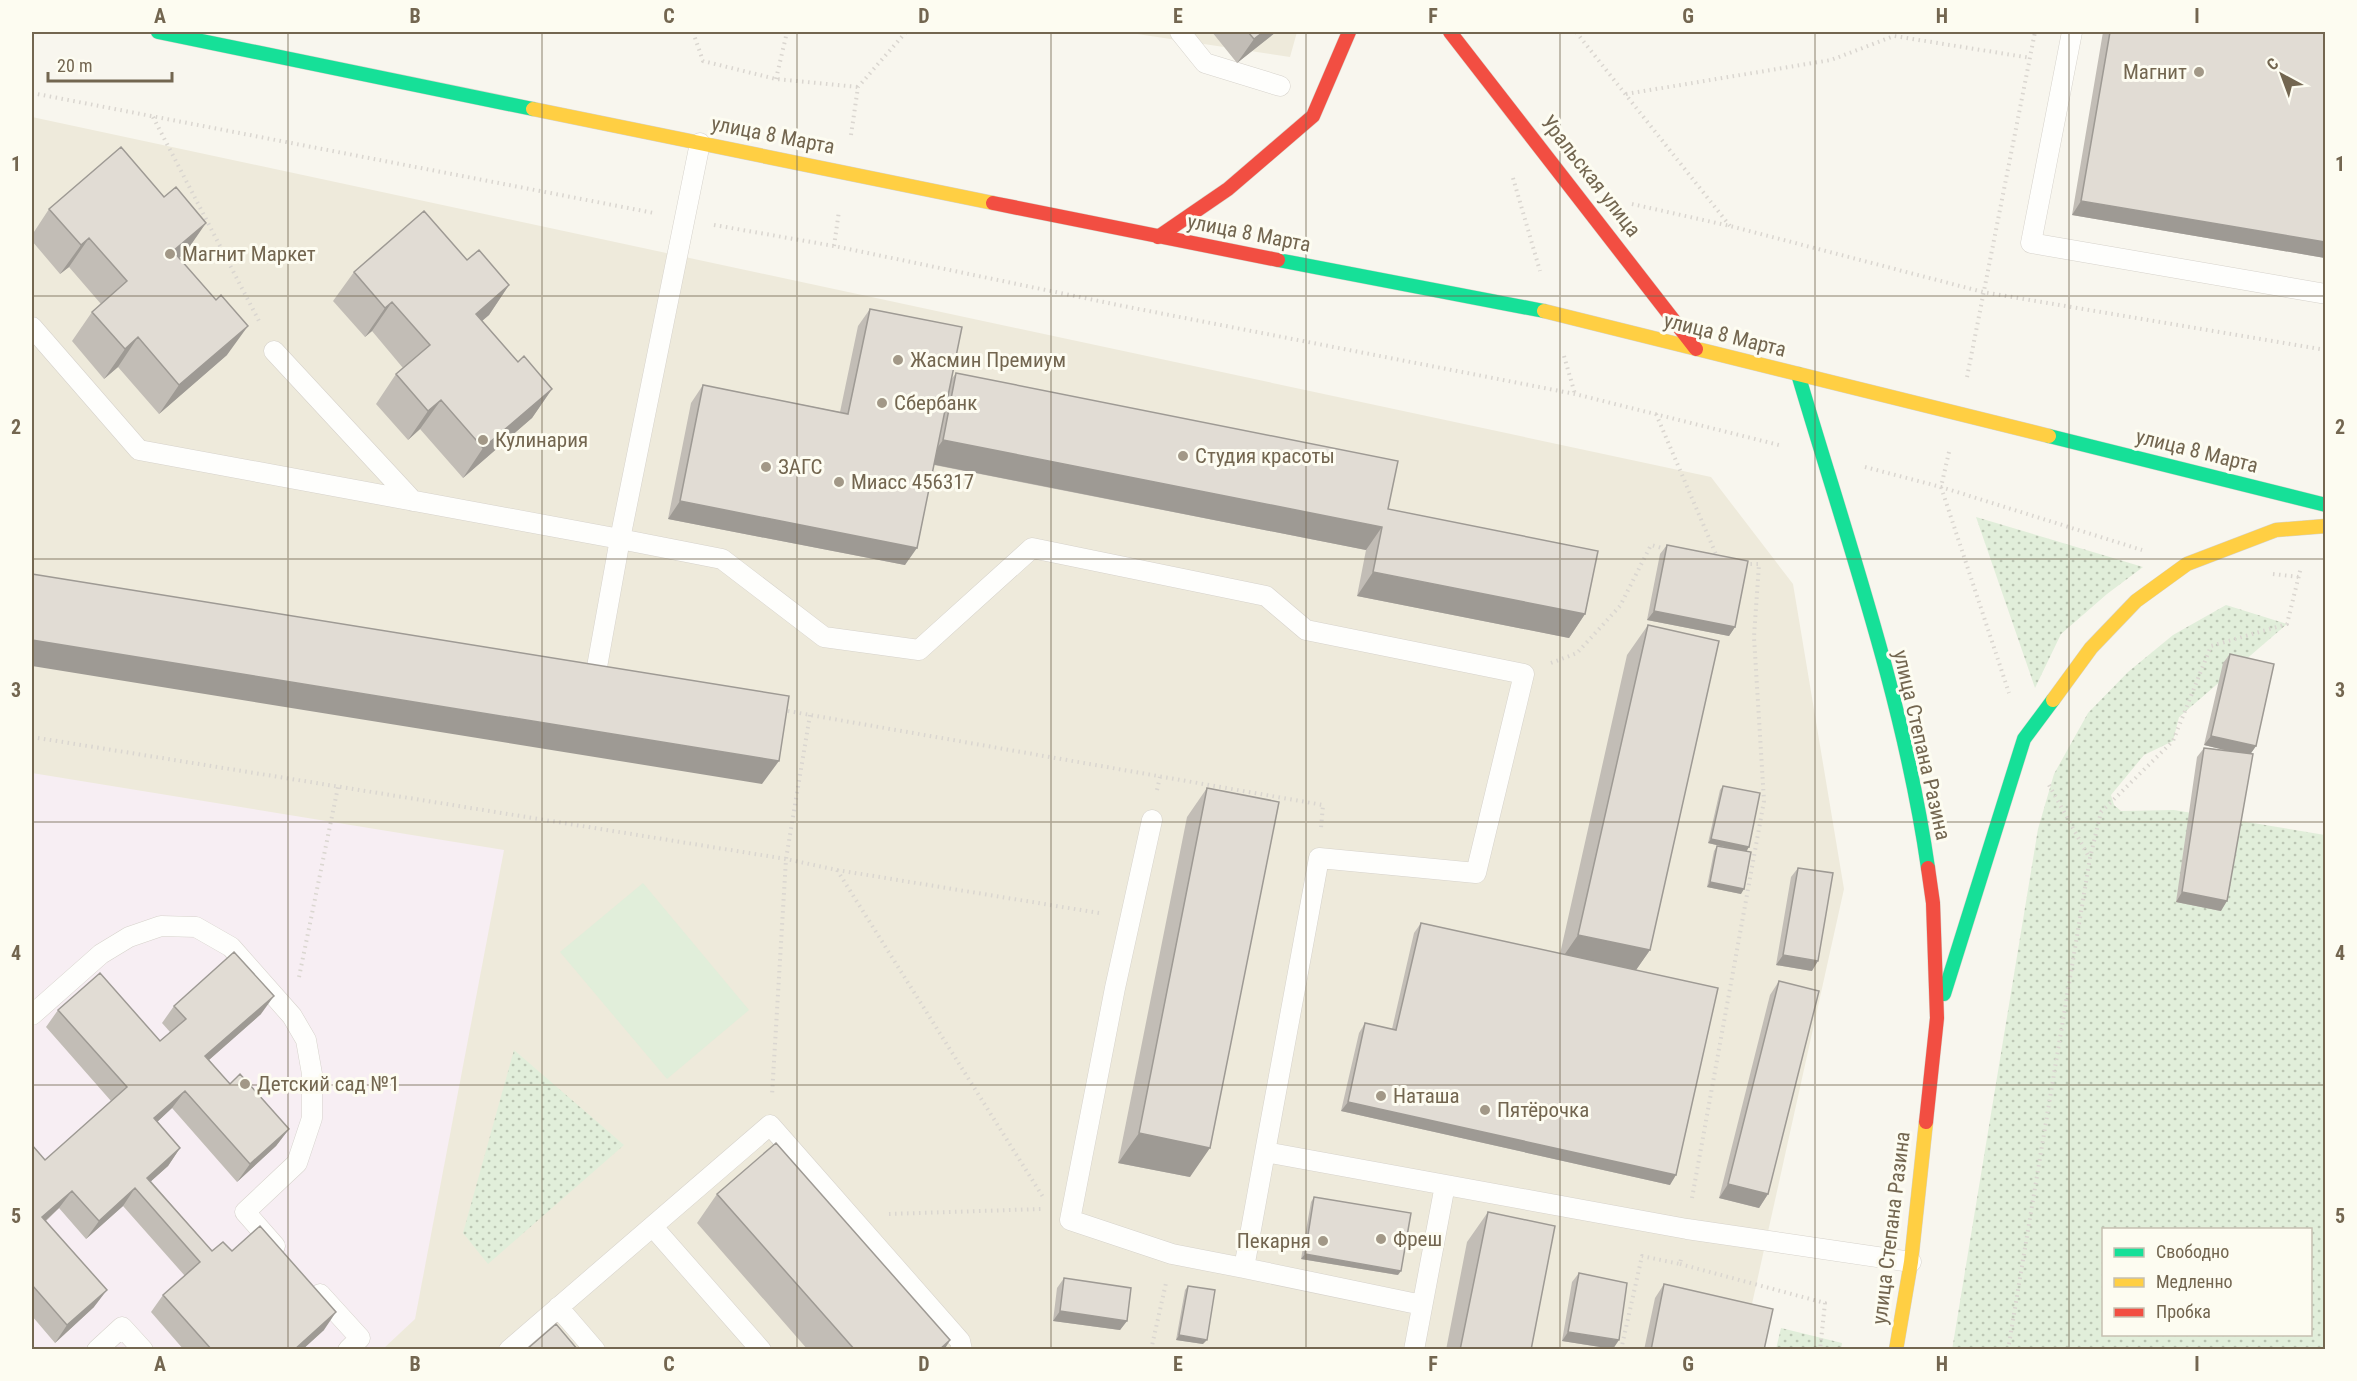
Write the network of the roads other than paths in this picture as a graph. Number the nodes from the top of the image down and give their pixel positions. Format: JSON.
{"nodes":[{"id":1,"x":158,"y":32,"type":"edge"},
{"id":2,"x":1180,"y":32,"type":"edge"},
{"id":3,"x":1349,"y":32,"type":"edge"},
{"id":4,"x":1450,"y":32,"type":"edge"},
{"id":5,"x":2072,"y":32,"type":"edge"},
{"id":6,"x":1280,"y":86,"type":"dead end"},
{"id":7,"x":700,"y":143,"type":"junction"},
{"id":8,"x":1158,"y":237,"type":"junction"},
{"id":9,"x":2325,"y":294,"type":"edge"},
{"id":10,"x":32,"y":327,"type":"edge"},
{"id":11,"x":1696,"y":349,"type":"junction"},
{"id":12,"x":274,"y":351,"type":"road end"},
{"id":13,"x":1798,"y":375,"type":"junction"},
{"id":14,"x":413,"y":501,"type":"junction"},
{"id":15,"x":2325,"y":505,"type":"edge"},
{"id":16,"x":2325,"y":526,"type":"edge"},
{"id":17,"x":620,"y":539,"type":"junction"},
{"id":18,"x":560,"y":671,"type":"edge"},
{"id":19,"x":1152,"y":820,"type":"dead end"},
{"id":20,"x":32,"y":1015,"type":"edge"},
{"id":21,"x":1936,"y":1018,"type":"junction"},
{"id":22,"x":1265,"y":1152,"type":"junction"},
{"id":23,"x":1445,"y":1185,"type":"junction"},
{"id":24,"x":653,"y":1227,"type":"junction"},
{"id":25,"x":1911,"y":1262,"type":"junction"},
{"id":26,"x":291,"y":1263,"type":"edge"},
{"id":27,"x":1244,"y":1268,"type":"junction"},
{"id":28,"x":306,"y":1280,"type":"edge"},
{"id":29,"x":1422,"y":1305,"type":"junction"},
{"id":30,"x":558,"y":1307,"type":"junction"},
{"id":31,"x":97,"y":1350,"type":"edge"},
{"id":32,"x":143,"y":1350,"type":"edge"},
{"id":33,"x":348,"y":1350,"type":"edge"},
{"id":34,"x":509,"y":1350,"type":"edge"},
{"id":35,"x":595,"y":1350,"type":"edge"},
{"id":36,"x":760,"y":1350,"type":"edge"},
{"id":37,"x":962,"y":1350,"type":"edge"},
{"id":38,"x":1414,"y":1350,"type":"edge"},
{"id":39,"x":1896,"y":1350,"type":"edge"}],
"edges":[{"from":1,"to":7,"type":"main road","name":"улица 8 Марта"},
{"from":2,"to":6,"type":"lane"},
{"from":3,"to":8,"type":"main road"},
{"from":4,"to":11,"type":"main road","name":"Уральская улица"},
{"from":5,"to":9,"type":"lane"},
{"from":7,"to":8,"type":"main road","name":"улица 8 Марта"},
{"from":7,"to":17,"type":"lane"},
{"from":8,"to":11,"type":"main road","name":"улица 8 Марта"},
{"from":10,"to":14,"type":"lane"},
{"from":11,"to":13,"type":"main road","name":"улица 8 Марта"},
{"from":12,"to":14,"type":"lane"},
{"from":13,"to":15,"type":"main road","name":"улица 8 Марта"},
{"from":13,"to":21,"type":"main road","name":"улица Степана Разина"},
{"from":14,"to":17,"type":"lane"},
{"from":16,"to":21,"type":"main road"},
{"from":17,"to":18,"type":"lane"},
{"from":17,"to":22,"type":"lane"},
{"from":19,"to":27,"type":"lane"},
{"from":20,"to":26,"type":"lane"},
{"from":21,"to":25,"type":"main road","name":"улица Степана Разина"},
{"from":22,"to":23,"type":"lane"},
{"from":22,"to":27,"type":"lane"},
{"from":23,"to":25,"type":"lane"},
{"from":23,"to":29,"type":"lane"},
{"from":24,"to":30,"type":"lane"},
{"from":24,"to":36,"type":"lane"},
{"from":24,"to":37,"type":"lane"},
{"from":25,"to":39,"type":"main road","name":"улица Степана Разина"},
{"from":27,"to":29,"type":"lane"},
{"from":28,"to":33,"type":"lane"},
{"from":29,"to":38,"type":"lane"},
{"from":30,"to":34,"type":"lane"},
{"from":30,"to":35,"type":"lane"},
{"from":31,"to":32,"type":"lane"}]}
